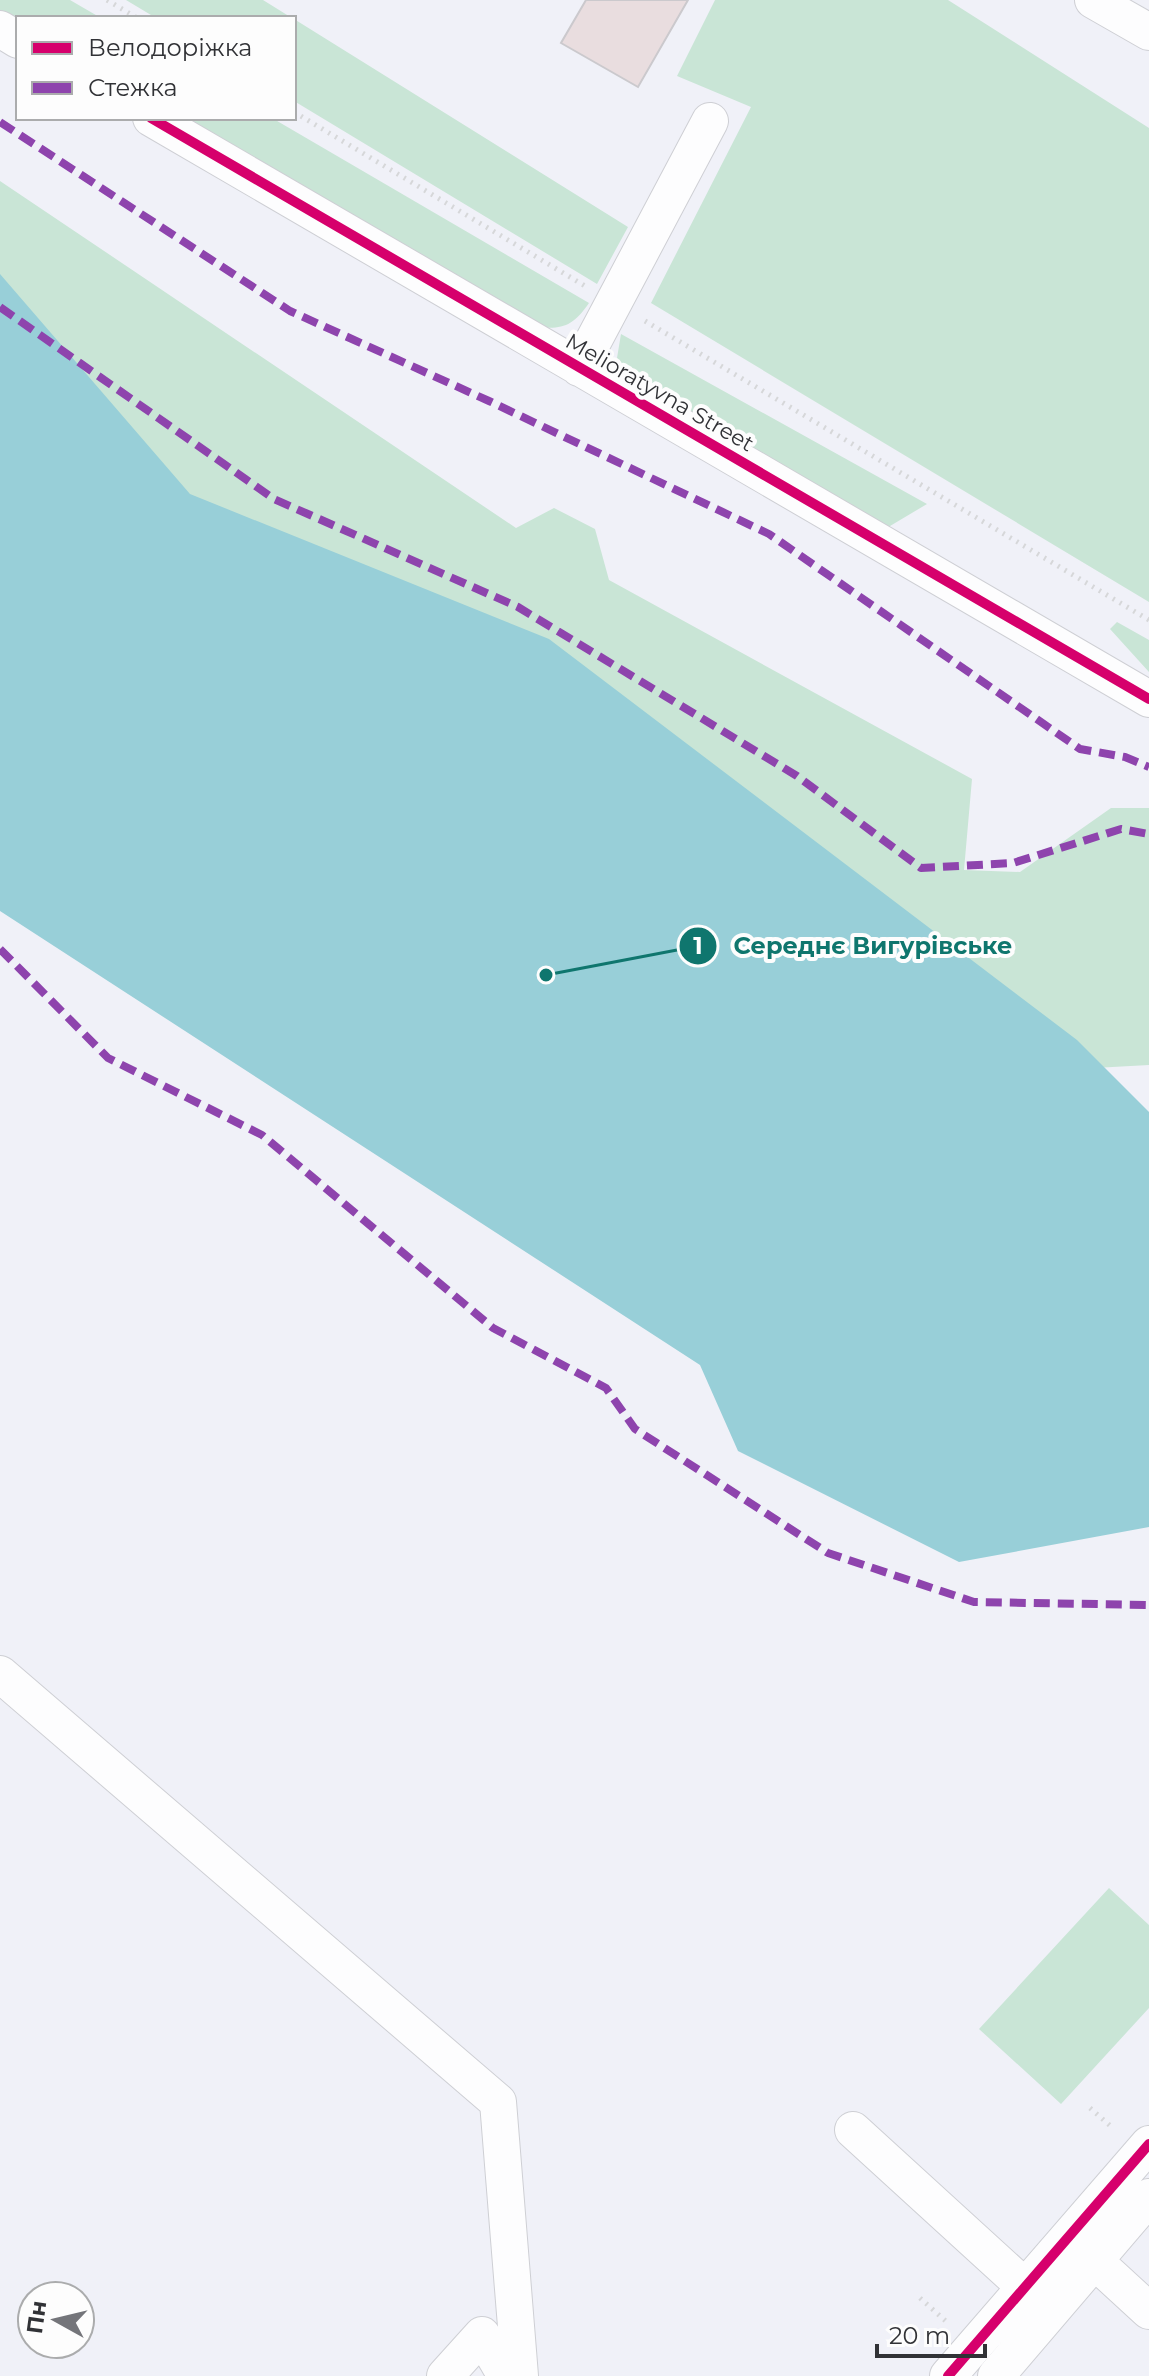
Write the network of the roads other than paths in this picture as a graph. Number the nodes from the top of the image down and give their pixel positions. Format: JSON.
{"nodes":[{"id":1,"x":1093,"y":0,"type":"edge"},
{"id":2,"x":1149,"y":32,"type":"edge"},
{"id":3,"x":154,"y":120,"type":"edge"},
{"id":4,"x":710,"y":121,"type":"dead end"},
{"id":5,"x":579,"y":368,"type":"junction"},
{"id":6,"x":1149,"y":699,"type":"edge"},
{"id":7,"x":0,"y":1674,"type":"edge"},
{"id":8,"x":853,"y":2130,"type":"dead end"},
{"id":9,"x":1136,"y":2141,"type":"edge"},
{"id":10,"x":1149,"y":2197,"type":"edge"},
{"id":11,"x":1081,"y":2249,"type":"junction"},
{"id":12,"x":1025,"y":2287,"type":"junction"},
{"id":13,"x":1149,"y":2311,"type":"edge"},
{"id":14,"x":445,"y":2376,"type":"edge"},
{"id":15,"x":506,"y":2376,"type":"edge"},
{"id":16,"x":520,"y":2376,"type":"edge"},
{"id":17,"x":948,"y":2376,"type":"edge"},
{"id":18,"x":996,"y":2376,"type":"edge"}],
"edges":[{"from":1,"to":2,"type":"street"},
{"from":3,"to":5,"type":"street","name":"Melioratyvna Street"},
{"from":4,"to":5,"type":"street"},
{"from":5,"to":6,"type":"street","name":"Melioratyvna Street"},
{"from":7,"to":16,"type":"street"},
{"from":8,"to":12,"type":"street"},
{"from":9,"to":11,"type":"street"},
{"from":10,"to":11,"type":"street"},
{"from":11,"to":12,"type":"street"},
{"from":11,"to":13,"type":"street"},
{"from":11,"to":18,"type":"street"},
{"from":12,"to":17,"type":"street"},
{"from":14,"to":15,"type":"street"}]}
